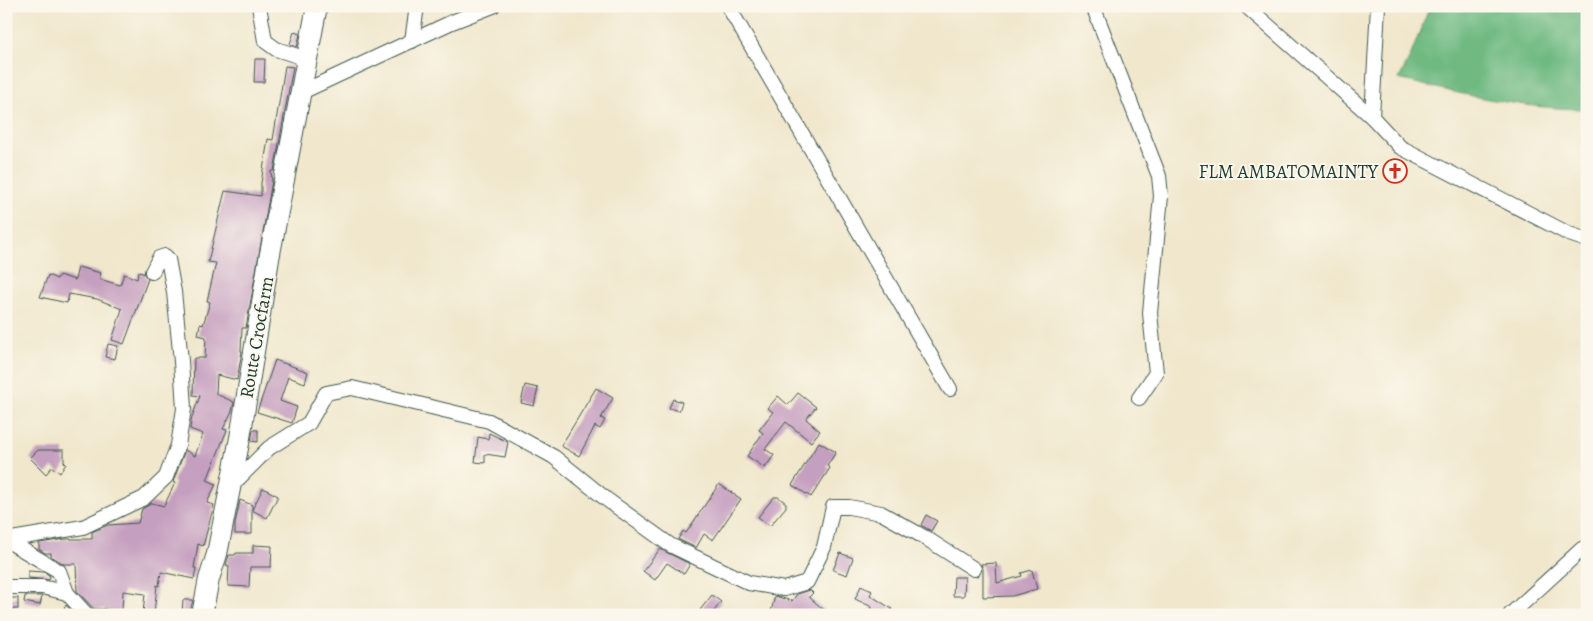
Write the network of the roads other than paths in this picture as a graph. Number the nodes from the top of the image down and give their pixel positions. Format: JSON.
{"nodes":[{"id":1,"x":259,"y":6,"type":"edge"},
{"id":2,"x":317,"y":6,"type":"edge"},
{"id":3,"x":418,"y":6,"type":"edge"},
{"id":4,"x":493,"y":6,"type":"edge"},
{"id":5,"x":728,"y":6,"type":"edge"},
{"id":6,"x":1093,"y":6,"type":"edge"},
{"id":7,"x":1246,"y":6,"type":"edge"},
{"id":8,"x":1378,"y":6,"type":"edge"},
{"id":9,"x":412,"y":41,"type":"junction"},
{"id":10,"x":307,"y":59,"type":"junction"},
{"id":11,"x":302,"y":92,"type":"junction"},
{"id":12,"x":1372,"y":117,"type":"junction"},
{"id":13,"x":1587,"y":240,"type":"edge"},
{"id":14,"x":152,"y":272,"type":"dead end"},
{"id":15,"x":950,"y":388,"type":"dead end"},
{"id":16,"x":1139,"y":398,"type":"dead end"},
{"id":17,"x":230,"y":487,"type":"junction"},
{"id":18,"x":6,"y":540,"type":"edge"},
{"id":19,"x":1587,"y":547,"type":"edge"},
{"id":20,"x":974,"y":568,"type":"dead end"},
{"id":21,"x":6,"y":587,"type":"edge"},
{"id":22,"x":67,"y":593,"type":"junction"},
{"id":23,"x":87,"y":615,"type":"edge"},
{"id":24,"x":202,"y":615,"type":"edge"},
{"id":25,"x":1510,"y":615,"type":"edge"}],
"edges":[{"from":1,"to":10,"type":"street"},
{"from":2,"to":10,"type":"street","name":"Route Crocfarm"},
{"from":3,"to":9,"type":"street"},
{"from":4,"to":9,"type":"street"},
{"from":5,"to":15,"type":"street"},
{"from":6,"to":16,"type":"street"},
{"from":7,"to":12,"type":"street"},
{"from":8,"to":12,"type":"street"},
{"from":9,"to":11,"type":"street"},
{"from":10,"to":11,"type":"street","name":"Route Crocfarm"},
{"from":11,"to":17,"type":"street","name":"Route Crocfarm"},
{"from":12,"to":13,"type":"street"},
{"from":14,"to":18,"type":"street"},
{"from":17,"to":20,"type":"street"},
{"from":17,"to":24,"type":"street","name":"Route Crocfarm"},
{"from":18,"to":22,"type":"street"},
{"from":19,"to":25,"type":"street"},
{"from":21,"to":22,"type":"street"},
{"from":22,"to":23,"type":"street"}]}
